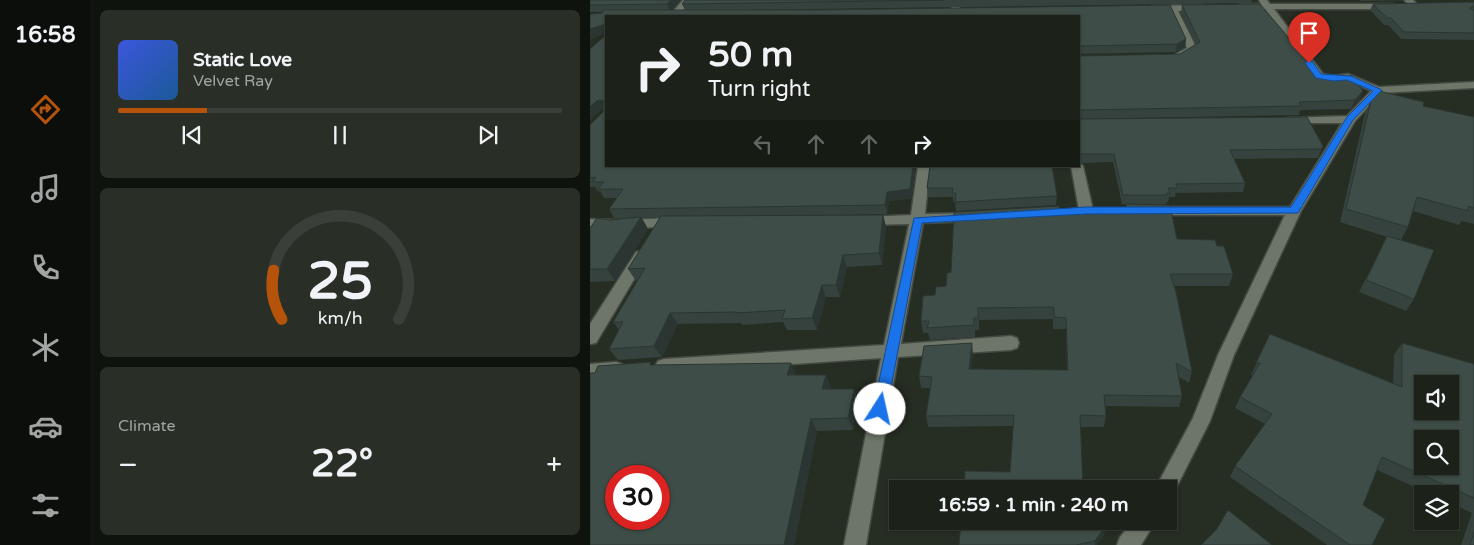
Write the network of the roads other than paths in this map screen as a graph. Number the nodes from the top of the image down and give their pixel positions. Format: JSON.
{"nodes":[{"id":1,"x":688,"y":0,"type":"edge"},
{"id":2,"x":956,"y":0,"type":"edge"},
{"id":3,"x":1266,"y":3,"type":"edge"},
{"id":4,"x":1350,"y":3,"type":"edge"},
{"id":5,"x":1411,"y":3,"type":"edge"},
{"id":6,"x":1424,"y":5,"type":"edge"},
{"id":7,"x":1211,"y":8,"type":"edge"},
{"id":8,"x":1230,"y":8,"type":"edge"},
{"id":9,"x":1144,"y":9,"type":"edge"},
{"id":10,"x":1173,"y":9,"type":"junction"},
{"id":11,"x":966,"y":11,"type":"edge"},
{"id":12,"x":952,"y":13,"type":"edge"},
{"id":13,"x":675,"y":15,"type":"edge"},
{"id":14,"x":1168,"y":58,"type":"edge"},
{"id":15,"x":1474,"y":85,"type":"edge"},
{"id":16,"x":1378,"y":90,"type":"junction"},
{"id":17,"x":1350,"y":119,"type":"junction"},
{"id":18,"x":1280,"y":120,"type":"edge"},
{"id":19,"x":924,"y":167,"type":"edge"},
{"id":20,"x":1077,"y":167,"type":"edge"},
{"id":21,"x":1136,"y":210,"type":"edge"},
{"id":22,"x":1086,"y":211,"type":"edge"},
{"id":23,"x":1294,"y":211,"type":"junction"},
{"id":24,"x":987,"y":216,"type":"edge"},
{"id":25,"x":917,"y":220,"type":"junction"},
{"id":26,"x":848,"y":221,"type":"edge"},
{"id":27,"x":590,"y":222,"type":"edge"},
{"id":28,"x":662,"y":222,"type":"junction"},
{"id":29,"x":691,"y":222,"type":"edge"},
{"id":30,"x":590,"y":338,"type":"edge"},
{"id":31,"x":1011,"y":343,"type":"dead end"},
{"id":32,"x":890,"y":350,"type":"junction"},
{"id":33,"x":648,"y":367,"type":"edge"},
{"id":34,"x":629,"y":368,"type":"edge"},
{"id":35,"x":590,"y":370,"type":"edge"},
{"id":36,"x":1170,"y":480,"type":"edge"},
{"id":37,"x":1139,"y":530,"type":"edge"},
{"id":38,"x":855,"y":545,"type":"edge"},
{"id":39,"x":1128,"y":545,"type":"edge"}],
"edges":[{"from":1,"to":13,"type":"street"},
{"from":2,"to":12,"type":"street"},
{"from":3,"to":4,"type":"street"},
{"from":3,"to":8,"type":"street"},
{"from":3,"to":16,"type":"street"},
{"from":4,"to":5,"type":"street"},
{"from":5,"to":6,"type":"street"},
{"from":7,"to":10,"type":"street"},
{"from":9,"to":10,"type":"street"},
{"from":10,"to":14,"type":"street"},
{"from":11,"to":12,"type":"street"},
{"from":15,"to":16,"type":"street"},
{"from":16,"to":17,"type":"street"},
{"from":17,"to":18,"type":"street"},
{"from":17,"to":23,"type":"street"},
{"from":19,"to":25,"type":"street"},
{"from":20,"to":22,"type":"street"},
{"from":21,"to":23,"type":"street"},
{"from":23,"to":36,"type":"street"},
{"from":24,"to":25,"type":"street"},
{"from":25,"to":26,"type":"street"},
{"from":25,"to":32,"type":"street"},
{"from":27,"to":28,"type":"street"},
{"from":28,"to":29,"type":"street"},
{"from":28,"to":30,"type":"street"},
{"from":31,"to":32,"type":"street"},
{"from":32,"to":33,"type":"street"},
{"from":32,"to":38,"type":"street"},
{"from":34,"to":35,"type":"street"},
{"from":37,"to":39,"type":"street"}]}
